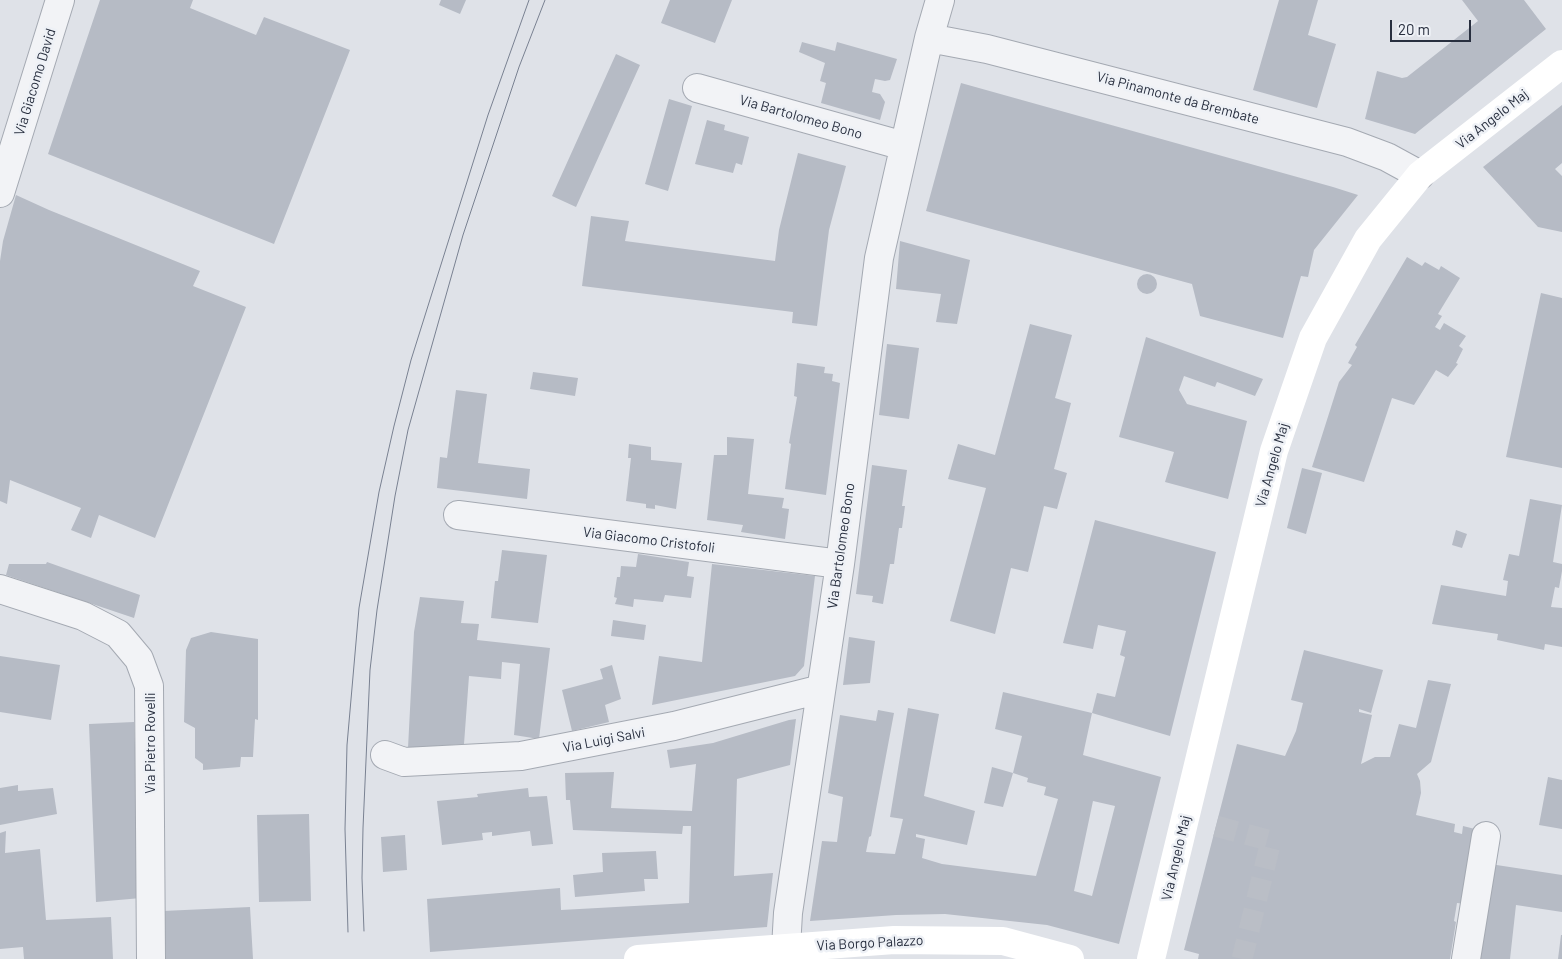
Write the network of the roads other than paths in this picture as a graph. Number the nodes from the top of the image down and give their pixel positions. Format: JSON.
{"nodes":[{"id":1,"x":60,"y":0,"type":"edge"},
{"id":2,"x":940,"y":0,"type":"edge"},
{"id":3,"x":929,"y":38,"type":"junction"},
{"id":4,"x":1562,"y":64,"type":"edge"},
{"id":5,"x":697,"y":88,"type":"dead end"},
{"id":6,"x":904,"y":146,"type":"junction"},
{"id":7,"x":1420,"y":175,"type":"junction"},
{"id":8,"x":0,"y":193,"type":"edge"},
{"id":9,"x":458,"y":515,"type":"dead end"},
{"id":10,"x":840,"y":564,"type":"junction"},
{"id":11,"x":0,"y":589,"type":"edge"},
{"id":12,"x":820,"y":689,"type":"junction"},
{"id":13,"x":386,"y":755,"type":"dead end"},
{"id":14,"x":1486,"y":836,"type":"dead end"},
{"id":15,"x":786,"y":948,"type":"junction"},
{"id":16,"x":151,"y":959,"type":"edge"},
{"id":17,"x":638,"y":959,"type":"edge"},
{"id":18,"x":1070,"y":959,"type":"edge"},
{"id":19,"x":1151,"y":959,"type":"edge"},
{"id":20,"x":1466,"y":959,"type":"edge"}],
"edges":[{"from":1,"to":8,"type":"street","name":"Via Giacomo David"},
{"from":2,"to":3,"type":"street","name":"Via Bartolomeo Bono"},
{"from":3,"to":6,"type":"street","name":"Via Bartolomeo Bono"},
{"from":3,"to":7,"type":"street","name":"Via Pinamonte da Brembate"},
{"from":4,"to":7,"type":"main road","name":"Via Angelo Maj"},
{"from":5,"to":6,"type":"street","name":"Via Bartolomeo Bono"},
{"from":6,"to":10,"type":"street","name":"Via Bartolomeo Bono"},
{"from":7,"to":19,"type":"main road","name":"Via Angelo Maj"},
{"from":9,"to":10,"type":"street","name":"Via Giacomo Cristofoli"},
{"from":10,"to":12,"type":"street","name":"Via Bartolomeo Bono"},
{"from":11,"to":16,"type":"street","name":"Via Pietro Rovelli"},
{"from":12,"to":13,"type":"street","name":"Via Luigi Salvi"},
{"from":12,"to":15,"type":"street","name":"Via Bartolomeo Bono"},
{"from":14,"to":20,"type":"street"},
{"from":15,"to":17,"type":"main road","name":"Via Borgo Palazzo"},
{"from":15,"to":18,"type":"main road","name":"Via Borgo Palazzo"}]}
